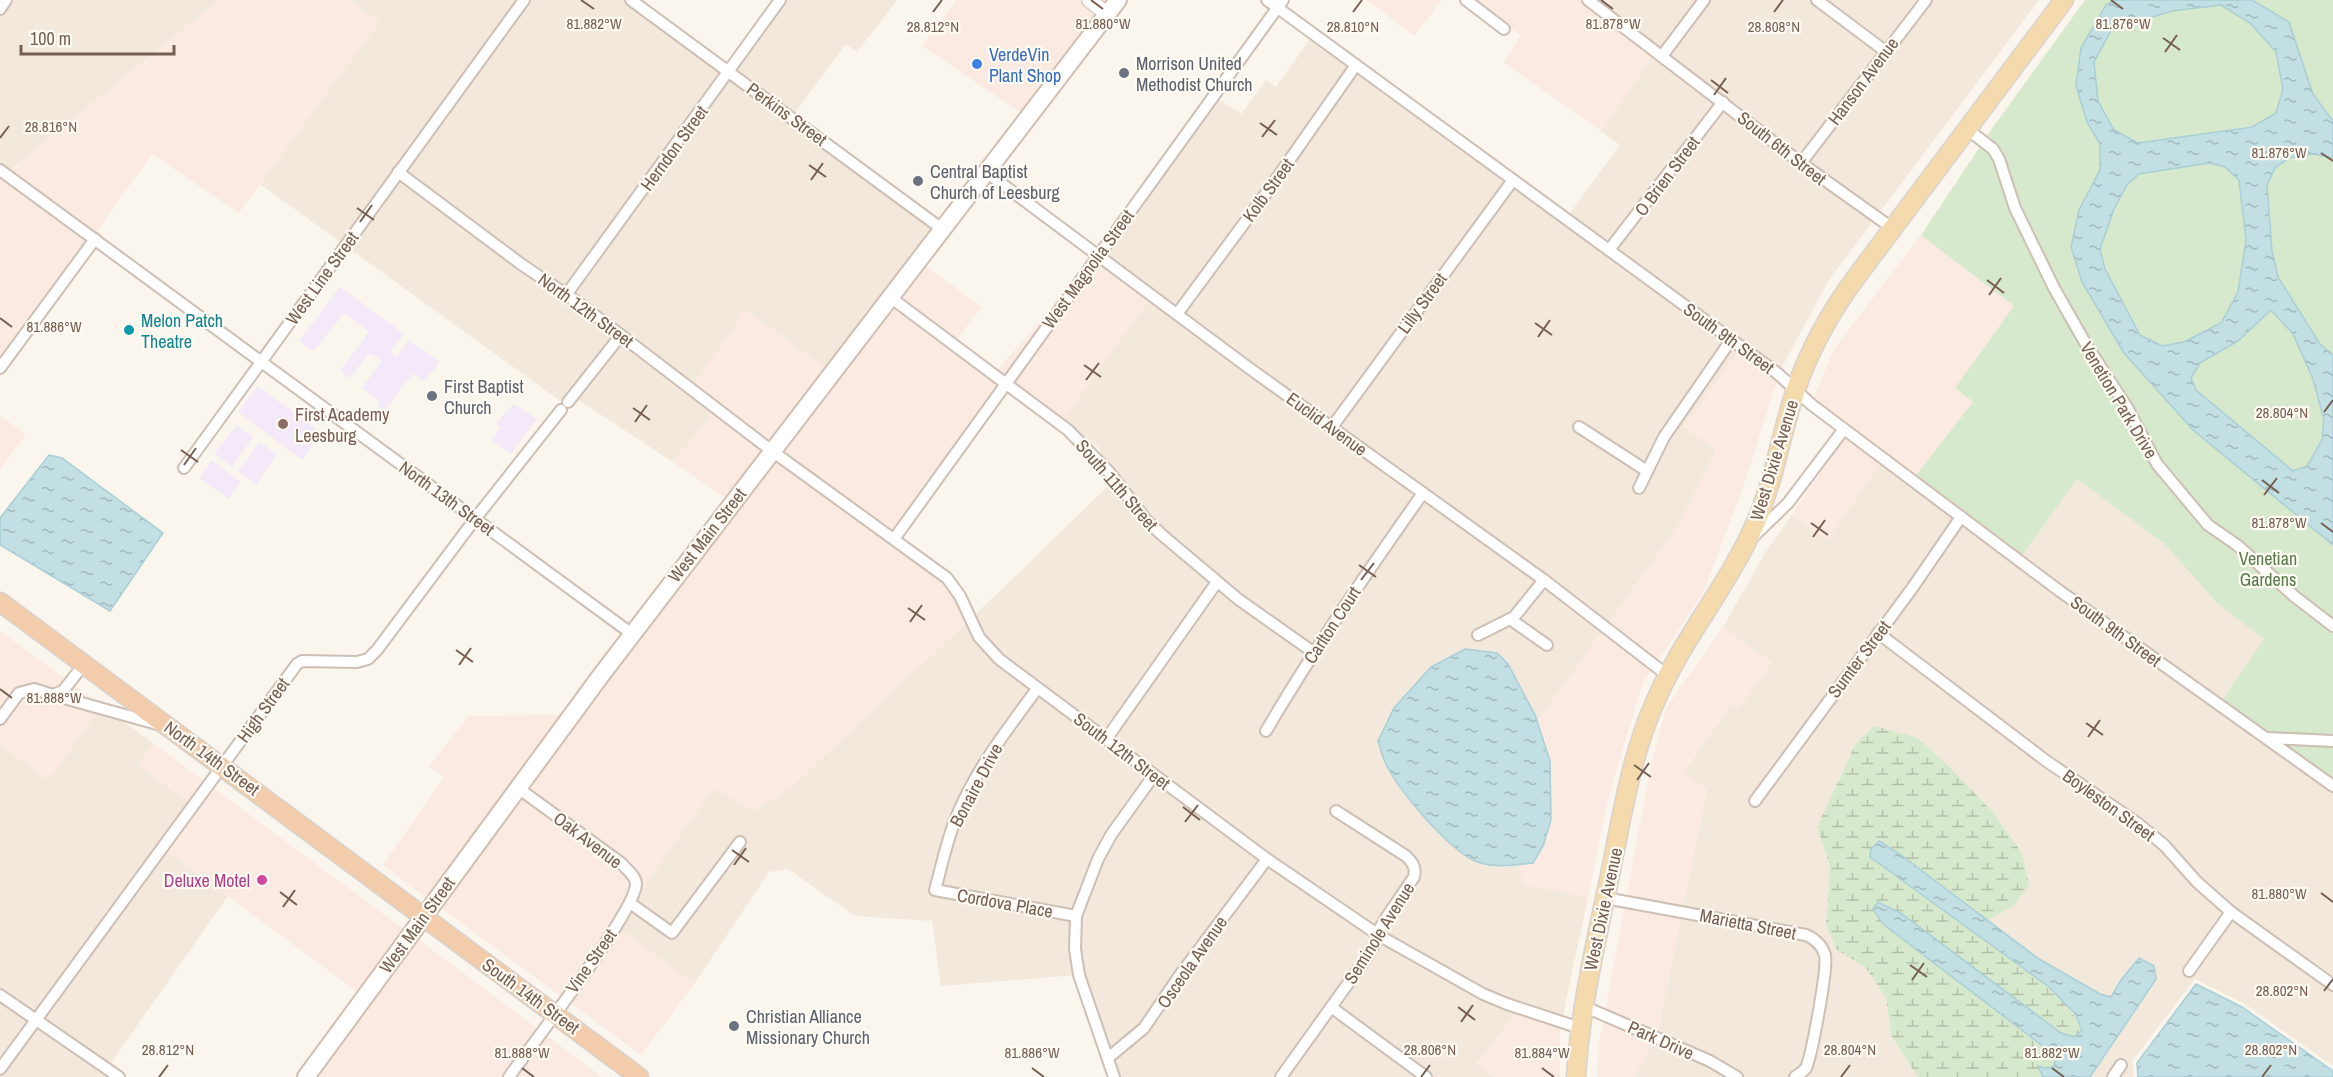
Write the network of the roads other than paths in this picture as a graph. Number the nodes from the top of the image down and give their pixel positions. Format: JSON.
{"nodes":[{"id":1,"x":6,"y":0,"type":"edge"},
{"id":2,"x":524,"y":0,"type":"edge"},
{"id":3,"x":631,"y":0,"type":"edge"},
{"id":4,"x":780,"y":0,"type":"edge"},
{"id":5,"x":1089,"y":0,"type":"edge"},
{"id":6,"x":1118,"y":0,"type":"edge"},
{"id":7,"x":1267,"y":0,"type":"edge"},
{"id":8,"x":1466,"y":0,"type":"edge"},
{"id":9,"x":1588,"y":0,"type":"edge"},
{"id":10,"x":1704,"y":0,"type":"edge"},
{"id":11,"x":1817,"y":0,"type":"edge"},
{"id":12,"x":1926,"y":0,"type":"edge"},
{"id":13,"x":2056,"y":3,"type":"edge"},
{"id":14,"x":1280,"y":4,"type":"edge"},
{"id":15,"x":0,"y":9,"type":"edge"},
{"id":16,"x":1107,"y":14,"type":"junction"},
{"id":17,"x":1504,"y":29,"type":"dead end"},
{"id":18,"x":1885,"y":51,"type":"junction"},
{"id":19,"x":1662,"y":56,"type":"junction"},
{"id":20,"x":1356,"y":65,"type":"junction"},
{"id":21,"x":729,"y":72,"type":"junction"},
{"id":22,"x":1723,"y":102,"type":"junction"},
{"id":23,"x":1967,"y":129,"type":"junction"},
{"id":24,"x":1801,"y":163,"type":"junction"},
{"id":25,"x":0,"y":170,"type":"edge"},
{"id":26,"x":398,"y":172,"type":"junction"},
{"id":27,"x":986,"y":172,"type":"junction"},
{"id":28,"x":1513,"y":180,"type":"junction"},
{"id":29,"x":1892,"y":228,"type":"junction"},
{"id":30,"x":942,"y":229,"type":"junction"},
{"id":31,"x":95,"y":239,"type":"junction"},
{"id":32,"x":1609,"y":250,"type":"junction"},
{"id":33,"x":1097,"y":255,"type":"junction"},
{"id":34,"x":566,"y":294,"type":"junction"},
{"id":35,"x":890,"y":297,"type":"junction"},
{"id":36,"x":1177,"y":315,"type":"junction"},
{"id":37,"x":621,"y":335,"type":"junction"},
{"id":38,"x":1731,"y":340,"type":"junction"},
{"id":39,"x":261,"y":363,"type":"junction"},
{"id":40,"x":0,"y":368,"type":"edge"},
{"id":41,"x":1005,"y":383,"type":"junction"},
{"id":42,"x":1796,"y":390,"type":"junction"},
{"id":43,"x":1332,"y":427,"type":"junction"},
{"id":44,"x":1579,"y":427,"type":"dead end"},
{"id":45,"x":1844,"y":429,"type":"junction"},
{"id":46,"x":772,"y":451,"type":"junction"},
{"id":47,"x":184,"y":468,"type":"dead end"},
{"id":48,"x":1647,"y":471,"type":"junction"},
{"id":49,"x":1639,"y":488,"type":"dead end"},
{"id":50,"x":1423,"y":493,"type":"junction"},
{"id":51,"x":1961,"y":517,"type":"junction"},
{"id":52,"x":475,"y":519,"type":"junction"},
{"id":53,"x":894,"y":539,"type":"junction"},
{"id":54,"x":1746,"y":544,"type":"junction"},
{"id":55,"x":1544,"y":580,"type":"junction"},
{"id":56,"x":1217,"y":582,"type":"junction"},
{"id":57,"x":0,"y":602,"type":"edge"},
{"id":58,"x":1510,"y":619,"type":"junction"},
{"id":59,"x":2333,"y":626,"type":"edge"},
{"id":60,"x":1878,"y":633,"type":"junction"},
{"id":61,"x":632,"y":634,"type":"junction"},
{"id":62,"x":1478,"y":635,"type":"dead end"},
{"id":63,"x":1546,"y":645,"type":"dead end"},
{"id":64,"x":1313,"y":652,"type":"junction"},
{"id":65,"x":84,"y":664,"type":"junction"},
{"id":66,"x":1667,"y":675,"type":"junction"},
{"id":67,"x":1037,"y":689,"type":"junction"},
{"id":68,"x":53,"y":695,"type":"junction"},
{"id":69,"x":0,"y":719,"type":"edge"},
{"id":70,"x":170,"y":728,"type":"junction"},
{"id":71,"x":1266,"y":731,"type":"dead end"},
{"id":72,"x":1107,"y":738,"type":"junction"},
{"id":73,"x":2267,"y":738,"type":"junction"},
{"id":74,"x":2333,"y":741,"type":"edge"},
{"id":75,"x":222,"y":766,"type":"junction"},
{"id":76,"x":1154,"y":776,"type":"junction"},
{"id":77,"x":2333,"y":786,"type":"edge"},
{"id":78,"x":518,"y":788,"type":"junction"},
{"id":79,"x":1755,"y":801,"type":"dead end"},
{"id":80,"x":1336,"y":810,"type":"dead end"},
{"id":81,"x":740,"y":842,"type":"dead end"},
{"id":82,"x":1267,"y":858,"type":"junction"},
{"id":83,"x":935,"y":890,"type":"joint"},
{"id":84,"x":1605,"y":898,"type":"junction"},
{"id":85,"x":630,"y":903,"type":"junction"},
{"id":86,"x":2231,"y":912,"type":"junction"},
{"id":87,"x":423,"y":915,"type":"junction"},
{"id":88,"x":1076,"y":916,"type":"junction"},
{"id":89,"x":1380,"y":936,"type":"junction"},
{"id":90,"x":2189,"y":971,"type":"dead end"},
{"id":91,"x":2333,"y":985,"type":"edge"},
{"id":92,"x":0,"y":995,"type":"edge"},
{"id":93,"x":1583,"y":1006,"type":"junction"},
{"id":94,"x":1331,"y":1007,"type":"junction"},
{"id":95,"x":554,"y":1014,"type":"junction"},
{"id":96,"x":36,"y":1020,"type":"junction"},
{"id":97,"x":1581,"y":1028,"type":"junction"},
{"id":98,"x":1108,"y":1058,"type":"junction"},
{"id":99,"x":2121,"y":1065,"type":"dead end"},
{"id":100,"x":0,"y":1069,"type":"edge"},
{"id":101,"x":1805,"y":1072,"type":"edge"},
{"id":102,"x":119,"y":1077,"type":"edge"},
{"id":103,"x":306,"y":1077,"type":"edge"},
{"id":104,"x":509,"y":1077,"type":"edge"},
{"id":105,"x":639,"y":1077,"type":"edge"},
{"id":106,"x":1114,"y":1077,"type":"edge"},
{"id":107,"x":1281,"y":1077,"type":"edge"},
{"id":108,"x":1426,"y":1077,"type":"edge"},
{"id":109,"x":1576,"y":1077,"type":"edge"},
{"id":110,"x":1737,"y":1077,"type":"edge"},
{"id":111,"x":1795,"y":1077,"type":"edge"},
{"id":112,"x":2113,"y":1077,"type":"edge"}],
"edges":[{"from":1,"to":15,"type":"street"},
{"from":2,"to":26,"type":"street","name":"West Line Street"},
{"from":3,"to":21,"type":"street","name":"Perkins Street"},
{"from":4,"to":21,"type":"street","name":"Herndon Street"},
{"from":5,"to":16,"type":"street"},
{"from":6,"to":16,"type":"main road","name":"West Main Street"},
{"from":7,"to":14,"type":"street","name":"South 9th Street"},
{"from":8,"to":17,"type":"street"},
{"from":9,"to":19,"type":"street","name":"South 6th Street"},
{"from":10,"to":19,"type":"street"},
{"from":11,"to":18,"type":"street"},
{"from":12,"to":18,"type":"street","name":"Hanson Avenue"},
{"from":13,"to":23,"type":"main road","name":"West Dixie Avenue"},
{"from":14,"to":20,"type":"street","name":"South 9th Street"},
{"from":14,"to":33,"type":"street","name":"West Magnolia Street"},
{"from":16,"to":27,"type":"main road","name":"West Main Street"},
{"from":18,"to":24,"type":"street","name":"Hanson Avenue"},
{"from":19,"to":22,"type":"street","name":"South 6th Street"},
{"from":20,"to":28,"type":"street","name":"South 9th Street"},
{"from":20,"to":36,"type":"street","name":"Kolb Street"},
{"from":21,"to":30,"type":"street","name":"Perkins Street"},
{"from":21,"to":34,"type":"street","name":"Herndon Street"},
{"from":22,"to":24,"type":"street","name":"South 6th Street"},
{"from":22,"to":32,"type":"street","name":"O Brien Street"},
{"from":23,"to":29,"type":"main road","name":"West Dixie Avenue"},
{"from":23,"to":59,"type":"street","name":"Venetion Park Drive"},
{"from":24,"to":29,"type":"street","name":"South 6th Street"},
{"from":25,"to":31,"type":"street","name":"North 13th Street"},
{"from":26,"to":34,"type":"street","name":"North 12th Street"},
{"from":26,"to":39,"type":"street","name":"West Line Street"},
{"from":27,"to":30,"type":"main road","name":"West Main Street"},
{"from":27,"to":33,"type":"street","name":"Euclid Avenue"},
{"from":28,"to":32,"type":"street","name":"South 9th Street"},
{"from":28,"to":43,"type":"street","name":"Lilly Street"},
{"from":29,"to":42,"type":"main road","name":"West Dixie Avenue"},
{"from":30,"to":35,"type":"main road","name":"West Main Street"},
{"from":31,"to":39,"type":"street","name":"North 13th Street"},
{"from":31,"to":40,"type":"street"},
{"from":32,"to":38,"type":"street","name":"South 9th Street"},
{"from":33,"to":36,"type":"street","name":"Euclid Avenue"},
{"from":33,"to":41,"type":"street","name":"West Magnolia Street"},
{"from":34,"to":37,"type":"street","name":"North 12th Street"},
{"from":35,"to":41,"type":"street","name":"South 11th Street"},
{"from":35,"to":46,"type":"main road","name":"West Main Street"},
{"from":36,"to":43,"type":"street","name":"Euclid Avenue"},
{"from":37,"to":46,"type":"street","name":"North 12th Street"},
{"from":37,"to":52,"type":"street","name":"High Street"},
{"from":38,"to":42,"type":"street","name":"South 9th Street"},
{"from":38,"to":48,"type":"street"},
{"from":39,"to":47,"type":"street","name":"West Line Street"},
{"from":39,"to":52,"type":"street","name":"North 13th Street"},
{"from":41,"to":53,"type":"street","name":"West Magnolia Street"},
{"from":41,"to":56,"type":"street","name":"South 11th Street"},
{"from":42,"to":45,"type":"street","name":"South 9th Street"},
{"from":42,"to":54,"type":"main road","name":"West Dixie Avenue"},
{"from":43,"to":50,"type":"street","name":"Euclid Avenue"},
{"from":44,"to":48,"type":"street"},
{"from":45,"to":51,"type":"street","name":"South 9th Street"},
{"from":45,"to":54,"type":"street"},
{"from":46,"to":53,"type":"street","name":"South 12th Street"},
{"from":46,"to":61,"type":"main road","name":"West Main Street"},
{"from":48,"to":49,"type":"street"},
{"from":50,"to":55,"type":"street","name":"Euclid Avenue"},
{"from":50,"to":64,"type":"street","name":"Carlton Court"},
{"from":51,"to":60,"type":"street","name":"Sumter Street"},
{"from":51,"to":73,"type":"street","name":"South 9th Street"},
{"from":52,"to":61,"type":"street","name":"North 13th Street"},
{"from":52,"to":75,"type":"street","name":"High Street"},
{"from":53,"to":67,"type":"street","name":"South 12th Street"},
{"from":54,"to":66,"type":"main road","name":"West Dixie Avenue"},
{"from":55,"to":58,"type":"street"},
{"from":55,"to":66,"type":"street","name":"Euclid Avenue"},
{"from":56,"to":64,"type":"street","name":"South 11th Street"},
{"from":56,"to":72,"type":"street"},
{"from":57,"to":65,"type":"highway","name":"North 14th Street"},
{"from":58,"to":62,"type":"street"},
{"from":58,"to":63,"type":"street"},
{"from":60,"to":79,"type":"street","name":"Sumter Street"},
{"from":60,"to":86,"type":"street","name":"Boyleston Street"},
{"from":61,"to":78,"type":"main road","name":"West Main Street"},
{"from":64,"to":71,"type":"street","name":"Carlton Court"},
{"from":65,"to":68,"type":"street"},
{"from":65,"to":70,"type":"highway","name":"North 14th Street"},
{"from":66,"to":84,"type":"main road","name":"West Dixie Avenue"},
{"from":67,"to":72,"type":"street","name":"South 12th Street"},
{"from":67,"to":83,"type":"street","name":"Bonaire Drive"},
{"from":68,"to":69,"type":"street"},
{"from":68,"to":70,"type":"street"},
{"from":70,"to":75,"type":"highway","name":"North 14th Street"},
{"from":72,"to":76,"type":"street","name":"South 12th Street"},
{"from":73,"to":74,"type":"street"},
{"from":73,"to":77,"type":"street","name":"South 9th Street"},
{"from":75,"to":87,"type":"highway","name":"North 14th Street"},
{"from":75,"to":96,"type":"street","name":"High Street"},
{"from":76,"to":82,"type":"street","name":"South 12th Street"},
{"from":76,"to":88,"type":"street"},
{"from":78,"to":85,"type":"street","name":"Oak Avenue"},
{"from":78,"to":87,"type":"main road","name":"West Main Street"},
{"from":80,"to":89,"type":"street","name":"Seminole Avenue"},
{"from":81,"to":85,"type":"street"},
{"from":82,"to":89,"type":"street","name":"South 12th Street"},
{"from":82,"to":98,"type":"street","name":"Osceola Avenue"},
{"from":83,"to":88,"type":"street","name":"Cordova Place"},
{"from":84,"to":93,"type":"main road","name":"West Dixie Avenue"},
{"from":84,"to":101,"type":"street","name":"Marietta Street"},
{"from":85,"to":95,"type":"street","name":"Vine Street"},
{"from":86,"to":90,"type":"street"},
{"from":86,"to":91,"type":"street","name":"Boyleston Street"},
{"from":87,"to":95,"type":"highway","name":"South 14th Street"},
{"from":87,"to":103,"type":"main road","name":"West Main Street"},
{"from":88,"to":98,"type":"street"},
{"from":89,"to":94,"type":"street","name":"Seminole Avenue"},
{"from":89,"to":97,"type":"street","name":"South 12th Street"},
{"from":92,"to":96,"type":"street"},
{"from":93,"to":97,"type":"main road","name":"West Dixie Avenue"},
{"from":93,"to":110,"type":"street","name":"Park Drive"},
{"from":94,"to":107,"type":"street","name":"Seminole Avenue"},
{"from":94,"to":108,"type":"street"},
{"from":95,"to":104,"type":"street","name":"Vine Street"},
{"from":95,"to":105,"type":"highway","name":"South 14th Street"},
{"from":96,"to":100,"type":"street","name":"High Street"},
{"from":96,"to":102,"type":"street"},
{"from":97,"to":109,"type":"main road","name":"West Dixie Avenue"},
{"from":98,"to":106,"type":"street"},
{"from":99,"to":112,"type":"street"},
{"from":101,"to":111,"type":"street","name":"Marietta Street"}]}
